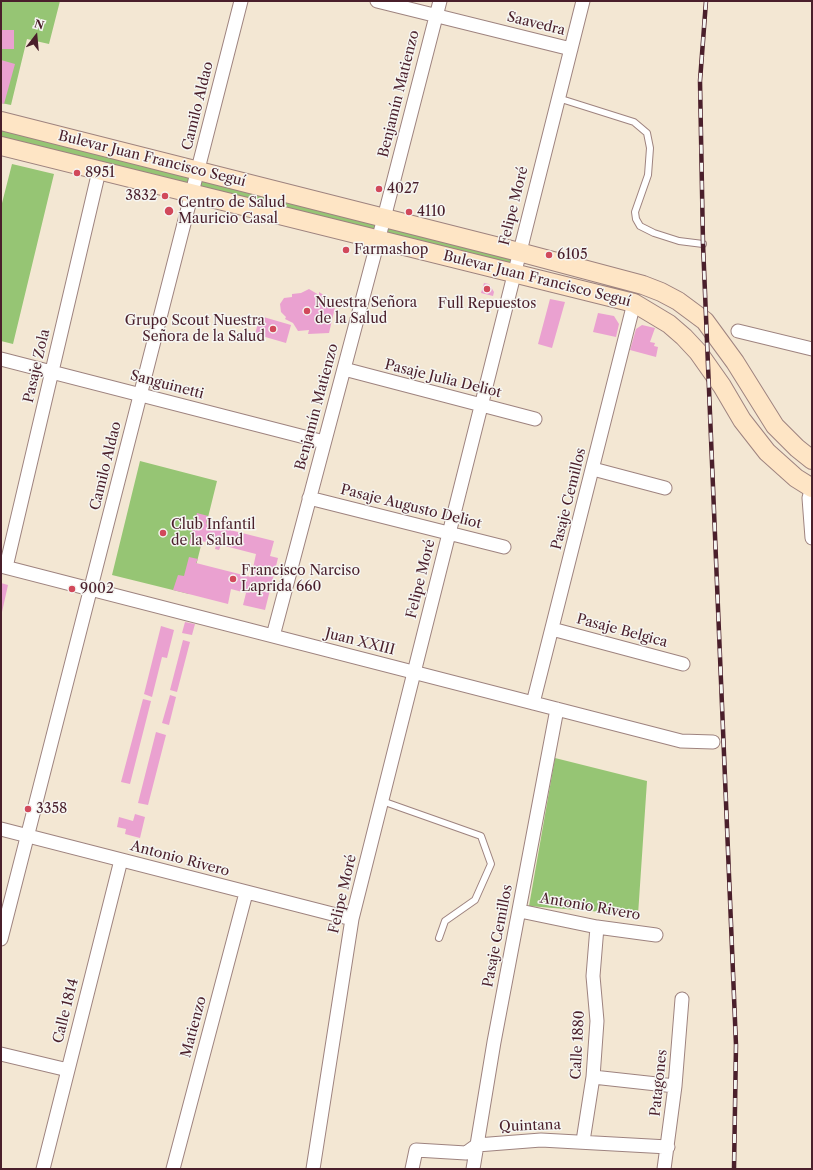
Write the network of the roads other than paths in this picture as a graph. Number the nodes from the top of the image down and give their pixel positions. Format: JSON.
{"nodes":[{"id":1,"x":241,"y":1,"type":"edge"},
{"id":2,"x":376,"y":1,"type":"edge"},
{"id":3,"x":440,"y":1,"type":"edge"},
{"id":4,"x":583,"y":1,"type":"edge"},
{"id":5,"x":436,"y":16,"type":"junction"},
{"id":6,"x":571,"y":49,"type":"junction"},
{"id":7,"x":558,"y":98,"type":"junction"},
{"id":8,"x":1,"y":122,"type":"edge"},
{"id":9,"x":1,"y":146,"type":"edge"},
{"id":10,"x":99,"y":171,"type":"junction"},
{"id":11,"x":198,"y":171,"type":"junction"},
{"id":12,"x":192,"y":195,"type":"junction"},
{"id":13,"x":384,"y":218,"type":"junction"},
{"id":14,"x":379,"y":239,"type":"junction"},
{"id":15,"x":703,"y":244,"type":"dead end"},
{"id":16,"x":519,"y":252,"type":"junction"},
{"id":17,"x":514,"y":273,"type":"junction"},
{"id":18,"x":634,"y":303,"type":"junction"},
{"id":19,"x":738,"y":331,"type":"dead end"},
{"id":20,"x":812,"y":349,"type":"edge"},
{"id":21,"x":1,"y":359,"type":"edge"},
{"id":22,"x":344,"y":369,"type":"junction"},
{"id":23,"x":52,"y":372,"type":"junction"},
{"id":24,"x":141,"y":394,"type":"junction"},
{"id":25,"x":481,"y":405,"type":"junction"},
{"id":26,"x":535,"y":419,"type":"dead end"},
{"id":27,"x":324,"y":442,"type":"junction"},
{"id":28,"x":812,"y":460,"type":"edge"},
{"id":29,"x":593,"y":469,"type":"junction"},
{"id":30,"x":665,"y":488,"type":"dead end"},
{"id":31,"x":812,"y":488,"type":"edge"},
{"id":32,"x":309,"y":498,"type":"junction"},
{"id":33,"x":449,"y":533,"type":"junction"},
{"id":34,"x":812,"y":538,"type":"edge"},
{"id":35,"x":504,"y":547,"type":"dead end"},
{"id":36,"x":4,"y":567,"type":"edge"},
{"id":37,"x":91,"y":589,"type":"junction"},
{"id":38,"x":552,"y":629,"type":"junction"},
{"id":39,"x":273,"y":636,"type":"junction"},
{"id":40,"x":683,"y":664,"type":"dead end"},
{"id":41,"x":414,"y":672,"type":"junction"},
{"id":42,"x":533,"y":703,"type":"junction"},
{"id":43,"x":557,"y":709,"type":"junction"},
{"id":44,"x":713,"y":742,"type":"dead end"},
{"id":45,"x":382,"y":801,"type":"junction"},
{"id":46,"x":1,"y":829,"type":"edge"},
{"id":47,"x":28,"y":836,"type":"junction"},
{"id":48,"x":121,"y":860,"type":"junction"},
{"id":49,"x":246,"y":893,"type":"junction"},
{"id":50,"x":520,"y":911,"type":"junction"},
{"id":51,"x":352,"y":919,"type":"junction"},
{"id":52,"x":3,"y":924,"type":"edge"},
{"id":53,"x":597,"y":927,"type":"junction"},
{"id":54,"x":656,"y":935,"type":"dead end"},
{"id":55,"x":438,"y":938,"type":"dead end"},
{"id":56,"x":1,"y":939,"type":"edge"},
{"id":57,"x":682,"y":999,"type":"dead end"},
{"id":58,"x":1,"y":1054,"type":"edge"},
{"id":59,"x":68,"y":1070,"type":"junction"},
{"id":60,"x":593,"y":1077,"type":"junction"},
{"id":61,"x":675,"y":1086,"type":"junction"},
{"id":62,"x":583,"y":1141,"type":"junction"},
{"id":63,"x":477,"y":1145,"type":"junction"},
{"id":64,"x":668,"y":1147,"type":"junction"},
{"id":65,"x":42,"y":1169,"type":"edge"},
{"id":66,"x":173,"y":1169,"type":"edge"},
{"id":67,"x":313,"y":1169,"type":"edge"},
{"id":68,"x":412,"y":1169,"type":"edge"},
{"id":69,"x":473,"y":1169,"type":"edge"},
{"id":70,"x":664,"y":1169,"type":"edge"}],
"edges":[{"from":1,"to":11,"type":"street","name":"Camilo Aldao"},
{"from":2,"to":5,"type":"street","name":"Saavedra"},
{"from":3,"to":5,"type":"street","name":"Benjamín Matienzo"},
{"from":4,"to":6,"type":"street","name":"Felipe Moré"},
{"from":5,"to":6,"type":"street","name":"Saavedra"},
{"from":5,"to":13,"type":"street","name":"Benjamín Matienzo"},
{"from":6,"to":7,"type":"street","name":"Felipe Moré"},
{"from":7,"to":15,"type":"lane"},
{"from":7,"to":16,"type":"street","name":"Felipe Moré"},
{"from":8,"to":11,"type":"main road","name":"Bulevar Juan Francisco Seguí"},
{"from":9,"to":10,"type":"main road","name":"Bulevar Juan Francisco Seguí"},
{"from":10,"to":12,"type":"main road","name":"Bulevar Juan Francisco Seguí"},
{"from":10,"to":23,"type":"street","name":"Pasaje Zola"},
{"from":11,"to":12,"type":"street","name":"Camilo Aldao"},
{"from":11,"to":13,"type":"main road","name":"Bulevar Juan Francisco Seguí"},
{"from":12,"to":14,"type":"main road","name":"Bulevar Juan Francisco Seguí"},
{"from":12,"to":24,"type":"street","name":"Camilo Aldao"},
{"from":13,"to":14,"type":"street","name":"Benjamín Matienzo"},
{"from":13,"to":16,"type":"main road","name":"Bulevar Juan Francisco Seguí"},
{"from":14,"to":17,"type":"main road","name":"Bulevar Juan Francisco Seguí"},
{"from":14,"to":22,"type":"street","name":"Benjamín Matienzo"},
{"from":16,"to":17,"type":"street","name":"Felipe Moré"},
{"from":16,"to":28,"type":"main road","name":"Bulevar Juan Francisco Seguí"},
{"from":17,"to":18,"type":"main road","name":"Bulevar Juan Francisco Seguí"},
{"from":17,"to":25,"type":"street","name":"Felipe Moré"},
{"from":18,"to":29,"type":"street","name":"Pasaje Cemillos"},
{"from":18,"to":31,"type":"main road","name":"Bulevar Juan Francisco Seguí"},
{"from":19,"to":20,"type":"street"},
{"from":21,"to":23,"type":"street","name":"Sanguinetti"},
{"from":22,"to":25,"type":"street","name":"Pasaje Julia Deliot"},
{"from":22,"to":27,"type":"street","name":"Benjamín Matienzo"},
{"from":23,"to":24,"type":"street","name":"Sanguinetti"},
{"from":23,"to":36,"type":"street","name":"Pasaje Zola"},
{"from":24,"to":27,"type":"street","name":"Sanguinetti"},
{"from":24,"to":37,"type":"street","name":"Camilo Aldao"},
{"from":25,"to":26,"type":"street","name":"Pasaje Julia Deliot"},
{"from":25,"to":33,"type":"street","name":"Felipe Moré"},
{"from":27,"to":32,"type":"street","name":"Benjamín Matienzo"},
{"from":29,"to":30,"type":"street"},
{"from":29,"to":38,"type":"street","name":"Pasaje Cemillos"},
{"from":31,"to":34,"type":"street"},
{"from":32,"to":33,"type":"street","name":"Pasaje Augusto Deliot"},
{"from":32,"to":39,"type":"street","name":"Benjamín Matienzo"},
{"from":33,"to":35,"type":"street","name":"Pasaje Augusto Deliot"},
{"from":33,"to":41,"type":"street","name":"Felipe Moré"},
{"from":36,"to":37,"type":"street","name":"Juan XXIII"},
{"from":37,"to":39,"type":"street","name":"Juan XXIII"},
{"from":37,"to":47,"type":"street","name":"Camilo Aldao"},
{"from":38,"to":40,"type":"street","name":"Pasaje Belgica"},
{"from":38,"to":42,"type":"street","name":"Pasaje Cemillos"},
{"from":39,"to":41,"type":"street","name":"Juan XXIII"},
{"from":41,"to":42,"type":"street","name":"Juan XXIII"},
{"from":41,"to":45,"type":"street","name":"Felipe Moré"},
{"from":42,"to":43,"type":"street","name":"Juan XXIII"},
{"from":43,"to":44,"type":"street","name":"Juan XXIII"},
{"from":43,"to":50,"type":"street","name":"Pasaje Cemillos"},
{"from":45,"to":51,"type":"street","name":"Felipe Moré"},
{"from":45,"to":55,"type":"lane"},
{"from":46,"to":47,"type":"street","name":"Antonio Rivero"},
{"from":47,"to":48,"type":"street","name":"Antonio Rivero"},
{"from":47,"to":52,"type":"street","name":"Camilo Aldao"},
{"from":48,"to":49,"type":"street","name":"Antonio Rivero"},
{"from":48,"to":59,"type":"street","name":"Calle 1814"},
{"from":49,"to":51,"type":"street","name":"Antonio Rivero"},
{"from":49,"to":66,"type":"street","name":"Matienzo"},
{"from":50,"to":53,"type":"street","name":"Antonio Rivero"},
{"from":50,"to":63,"type":"street","name":"Pasaje Cemillos"},
{"from":51,"to":67,"type":"street","name":"Felipe Moré"},
{"from":52,"to":56,"type":"street","name":"Camilo Aldao"},
{"from":53,"to":54,"type":"street","name":"Antonio Rivero"},
{"from":53,"to":60,"type":"street","name":"Calle 1880"},
{"from":57,"to":61,"type":"street","name":"Patagones"},
{"from":58,"to":59,"type":"street"},
{"from":59,"to":65,"type":"street","name":"Calle 1814"},
{"from":60,"to":61,"type":"street"},
{"from":60,"to":62,"type":"street","name":"Calle 1880"},
{"from":61,"to":64,"type":"street","name":"Patagones"},
{"from":62,"to":63,"type":"street","name":"Quintana"},
{"from":62,"to":64,"type":"street","name":"Quintana"},
{"from":63,"to":68,"type":"street","name":"Quintana"},
{"from":63,"to":69,"type":"street","name":"Pasaje Cemillos"},
{"from":64,"to":70,"type":"street","name":"Patagones"}]}
